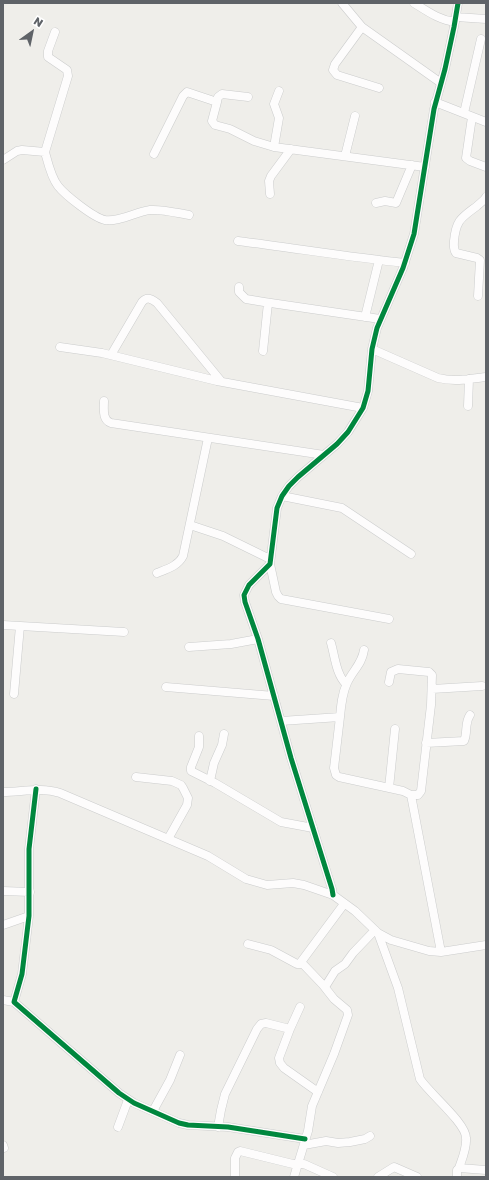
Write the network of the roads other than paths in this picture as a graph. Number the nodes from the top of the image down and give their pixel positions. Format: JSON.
{"nodes":[{"id":1,"x":342,"y":3,"type":"edge"},
{"id":2,"x":414,"y":3,"type":"edge"},
{"id":3,"x":458,"y":3,"type":"edge"},
{"id":4,"x":486,"y":19,"type":"edge"},
{"id":5,"x":455,"y":20,"type":"junction"},
{"id":6,"x":362,"y":27,"type":"junction"},
{"id":7,"x":55,"y":32,"type":"dead end"},
{"id":8,"x":481,"y":39,"type":"dead end"},
{"id":9,"x":441,"y":83,"type":"junction"},
{"id":10,"x":379,"y":88,"type":"dead end"},
{"id":11,"x":279,"y":91,"type":"dead end"},
{"id":12,"x":248,"y":97,"type":"dead end"},
{"id":13,"x":217,"y":102,"type":"junction"},
{"id":14,"x":435,"y":102,"type":"junction"},
{"id":15,"x":468,"y":115,"type":"junction"},
{"id":16,"x":355,"y":116,"type":"dead end"},
{"id":17,"x":486,"y":122,"type":"edge"},
{"id":18,"x":274,"y":147,"type":"junction"},
{"id":19,"x":291,"y":149,"type":"junction"},
{"id":20,"x":45,"y":152,"type":"junction"},
{"id":21,"x":154,"y":154,"type":"dead end"},
{"id":22,"x":345,"y":156,"type":"junction"},
{"id":23,"x":3,"y":160,"type":"edge"},
{"id":24,"x":412,"y":165,"type":"junction"},
{"id":25,"x":425,"y":167,"type":"junction"},
{"id":26,"x":486,"y":167,"type":"edge"},
{"id":27,"x":270,"y":194,"type":"dead end"},
{"id":28,"x":486,"y":197,"type":"edge"},
{"id":29,"x":376,"y":203,"type":"dead end"},
{"id":30,"x":189,"y":215,"type":"dead end"},
{"id":31,"x":238,"y":241,"type":"dead end"},
{"id":32,"x":379,"y":260,"type":"junction"},
{"id":33,"x":405,"y":263,"type":"junction"},
{"id":34,"x":239,"y":287,"type":"dead end"},
{"id":35,"x":478,"y":296,"type":"dead end"},
{"id":36,"x":268,"y":303,"type":"junction"},
{"id":37,"x":365,"y":317,"type":"junction"},
{"id":38,"x":380,"y":319,"type":"junction"},
{"id":39,"x":60,"y":347,"type":"dead end"},
{"id":40,"x":372,"y":349,"type":"junction"},
{"id":41,"x":263,"y":351,"type":"dead end"},
{"id":42,"x":111,"y":355,"type":"junction"},
{"id":43,"x":486,"y":377,"type":"edge"},
{"id":44,"x":469,"y":379,"type":"junction"},
{"id":45,"x":221,"y":381,"type":"junction"},
{"id":46,"x":104,"y":401,"type":"dead end"},
{"id":47,"x":468,"y":406,"type":"dead end"},
{"id":48,"x":363,"y":408,"type":"junction"},
{"id":49,"x":208,"y":438,"type":"junction"},
{"id":50,"x":324,"y":455,"type":"junction"},
{"id":51,"x":282,"y":496,"type":"junction"},
{"id":52,"x":190,"y":525,"type":"junction"},
{"id":53,"x":411,"y":554,"type":"dead end"},
{"id":54,"x":270,"y":562,"type":"junction"},
{"id":55,"x":157,"y":573,"type":"dead end"},
{"id":56,"x":389,"y":619,"type":"dead end"},
{"id":57,"x":3,"y":625,"type":"edge"},
{"id":58,"x":20,"y":626,"type":"junction"},
{"id":59,"x":124,"y":632,"type":"dead end"},
{"id":60,"x":258,"y":639,"type":"junction"},
{"id":61,"x":332,"y":643,"type":"dead end"},
{"id":62,"x":189,"y":646,"type":"dead end"},
{"id":63,"x":364,"y":650,"type":"dead end"},
{"id":64,"x":389,"y":682,"type":"dead end"},
{"id":65,"x":346,"y":684,"type":"junction"},
{"id":66,"x":482,"y":686,"type":"dead end"},
{"id":67,"x":166,"y":687,"type":"dead end"},
{"id":68,"x":432,"y":689,"type":"junction"},
{"id":69,"x":14,"y":694,"type":"dead end"},
{"id":70,"x":274,"y":696,"type":"junction"},
{"id":71,"x":470,"y":715,"type":"dead end"},
{"id":72,"x":340,"y":717,"type":"junction"},
{"id":73,"x":281,"y":721,"type":"junction"},
{"id":74,"x":394,"y":729,"type":"dead end"},
{"id":75,"x":224,"y":734,"type":"dead end"},
{"id":76,"x":199,"y":736,"type":"dead end"},
{"id":77,"x":426,"y":744,"type":"junction"},
{"id":78,"x":136,"y":777,"type":"dead end"},
{"id":79,"x":210,"y":780,"type":"junction"},
{"id":80,"x":389,"y":788,"type":"junction"},
{"id":81,"x":36,"y":789,"type":"junction"},
{"id":82,"x":3,"y":792,"type":"edge"},
{"id":83,"x":411,"y":795,"type":"junction"},
{"id":84,"x":313,"y":828,"type":"junction"},
{"id":85,"x":168,"y":839,"type":"junction"},
{"id":86,"x":3,"y":891,"type":"edge"},
{"id":87,"x":30,"y":892,"type":"junction"},
{"id":88,"x":333,"y":896,"type":"junction"},
{"id":89,"x":344,"y":904,"type":"junction"},
{"id":90,"x":29,"y":916,"type":"junction"},
{"id":91,"x":3,"y":926,"type":"edge"},
{"id":92,"x":376,"y":931,"type":"junction"},
{"id":93,"x":248,"y":944,"type":"dead end"},
{"id":94,"x":486,"y":946,"type":"edge"},
{"id":95,"x":441,"y":952,"type":"junction"},
{"id":96,"x":302,"y":964,"type":"junction"},
{"id":97,"x":325,"y":987,"type":"junction"},
{"id":98,"x":3,"y":1000,"type":"edge"},
{"id":99,"x":14,"y":1002,"type":"junction"},
{"id":100,"x":300,"y":1007,"type":"dead end"},
{"id":101,"x":290,"y":1029,"type":"junction"},
{"id":102,"x":180,"y":1055,"type":"dead end"},
{"id":103,"x":318,"y":1092,"type":"junction"},
{"id":104,"x":128,"y":1100,"type":"junction"},
{"id":105,"x":153,"y":1111,"type":"junction"},
{"id":106,"x":118,"y":1127,"type":"dead end"},
{"id":107,"x":218,"y":1127,"type":"junction"},
{"id":108,"x":370,"y":1136,"type":"dead end"},
{"id":109,"x":304,"y":1142,"type":"junction"},
{"id":110,"x":299,"y":1163,"type":"junction"},
{"id":111,"x":459,"y":1168,"type":"junction"},
{"id":112,"x":486,"y":1170,"type":"edge"},
{"id":113,"x":235,"y":1177,"type":"edge"},
{"id":114,"x":294,"y":1177,"type":"edge"},
{"id":115,"x":333,"y":1177,"type":"edge"},
{"id":116,"x":378,"y":1177,"type":"edge"},
{"id":117,"x":417,"y":1177,"type":"edge"},
{"id":118,"x":457,"y":1177,"type":"edge"}],
"edges":[{"from":1,"to":6,"type":"street"},
{"from":2,"to":5,"type":"street"},
{"from":3,"to":5,"type":"street"},
{"from":4,"to":5,"type":"street"},
{"from":5,"to":9,"type":"street"},
{"from":6,"to":9,"type":"street"},
{"from":6,"to":10,"type":"street"},
{"from":7,"to":20,"type":"street"},
{"from":8,"to":15,"type":"street"},
{"from":9,"to":14,"type":"street"},
{"from":11,"to":18,"type":"street"},
{"from":12,"to":13,"type":"street"},
{"from":13,"to":18,"type":"street"},
{"from":13,"to":21,"type":"street"},
{"from":14,"to":15,"type":"street"},
{"from":14,"to":25,"type":"street"},
{"from":15,"to":17,"type":"street"},
{"from":15,"to":26,"type":"street"},
{"from":16,"to":22,"type":"street"},
{"from":18,"to":19,"type":"street"},
{"from":19,"to":22,"type":"street"},
{"from":19,"to":27,"type":"street"},
{"from":20,"to":23,"type":"street"},
{"from":20,"to":30,"type":"street"},
{"from":22,"to":24,"type":"street"},
{"from":24,"to":25,"type":"street"},
{"from":24,"to":29,"type":"street"},
{"from":25,"to":33,"type":"street"},
{"from":28,"to":35,"type":"street"},
{"from":31,"to":32,"type":"street"},
{"from":32,"to":33,"type":"street"},
{"from":32,"to":37,"type":"street"},
{"from":33,"to":38,"type":"street"},
{"from":34,"to":36,"type":"street"},
{"from":36,"to":37,"type":"street"},
{"from":36,"to":41,"type":"street"},
{"from":37,"to":38,"type":"street"},
{"from":38,"to":40,"type":"street"},
{"from":39,"to":42,"type":"street"},
{"from":40,"to":44,"type":"street"},
{"from":40,"to":48,"type":"street"},
{"from":42,"to":45,"type":"street"},
{"from":42,"to":45,"type":"street"},
{"from":43,"to":44,"type":"street"},
{"from":44,"to":47,"type":"street"},
{"from":45,"to":48,"type":"street"},
{"from":46,"to":49,"type":"street"},
{"from":48,"to":50,"type":"street"},
{"from":49,"to":50,"type":"street"},
{"from":49,"to":52,"type":"street"},
{"from":50,"to":51,"type":"street"},
{"from":51,"to":53,"type":"street"},
{"from":51,"to":54,"type":"street"},
{"from":52,"to":54,"type":"street"},
{"from":52,"to":55,"type":"street"},
{"from":54,"to":56,"type":"street"},
{"from":54,"to":60,"type":"street"},
{"from":57,"to":58,"type":"street"},
{"from":58,"to":59,"type":"street"},
{"from":58,"to":69,"type":"street"},
{"from":60,"to":62,"type":"street"},
{"from":60,"to":70,"type":"street"},
{"from":61,"to":65,"type":"street"},
{"from":63,"to":65,"type":"street"},
{"from":64,"to":68,"type":"street"},
{"from":65,"to":72,"type":"street"},
{"from":66,"to":68,"type":"street"},
{"from":67,"to":70,"type":"street"},
{"from":68,"to":77,"type":"street"},
{"from":70,"to":73,"type":"street"},
{"from":71,"to":77,"type":"street"},
{"from":72,"to":73,"type":"street"},
{"from":72,"to":80,"type":"street"},
{"from":73,"to":84,"type":"street"},
{"from":74,"to":80,"type":"street"},
{"from":75,"to":79,"type":"street"},
{"from":76,"to":79,"type":"street"},
{"from":77,"to":83,"type":"street"},
{"from":78,"to":85,"type":"street"},
{"from":79,"to":84,"type":"street"},
{"from":80,"to":83,"type":"street"},
{"from":81,"to":82,"type":"street"},
{"from":81,"to":85,"type":"street"},
{"from":81,"to":87,"type":"street"},
{"from":83,"to":95,"type":"street"},
{"from":84,"to":88,"type":"street"},
{"from":85,"to":88,"type":"street"},
{"from":86,"to":87,"type":"street"},
{"from":87,"to":90,"type":"street"},
{"from":88,"to":89,"type":"street"},
{"from":89,"to":92,"type":"street"},
{"from":89,"to":96,"type":"street"},
{"from":90,"to":91,"type":"street"},
{"from":90,"to":99,"type":"street"},
{"from":92,"to":95,"type":"street"},
{"from":92,"to":97,"type":"street"},
{"from":92,"to":111,"type":"street"},
{"from":93,"to":96,"type":"street"},
{"from":94,"to":95,"type":"street"},
{"from":96,"to":97,"type":"street"},
{"from":97,"to":103,"type":"street"},
{"from":98,"to":99,"type":"street"},
{"from":99,"to":104,"type":"street"},
{"from":100,"to":101,"type":"street"},
{"from":101,"to":103,"type":"street"},
{"from":101,"to":107,"type":"street"},
{"from":102,"to":105,"type":"street"},
{"from":103,"to":109,"type":"street"},
{"from":104,"to":105,"type":"street"},
{"from":104,"to":106,"type":"street"},
{"from":105,"to":107,"type":"street"},
{"from":107,"to":109,"type":"street"},
{"from":108,"to":109,"type":"street"},
{"from":109,"to":110,"type":"street"},
{"from":110,"to":113,"type":"street"},
{"from":110,"to":114,"type":"street"},
{"from":110,"to":115,"type":"street"},
{"from":111,"to":112,"type":"street"},
{"from":111,"to":118,"type":"street"},
{"from":116,"to":117,"type":"street"}]}
